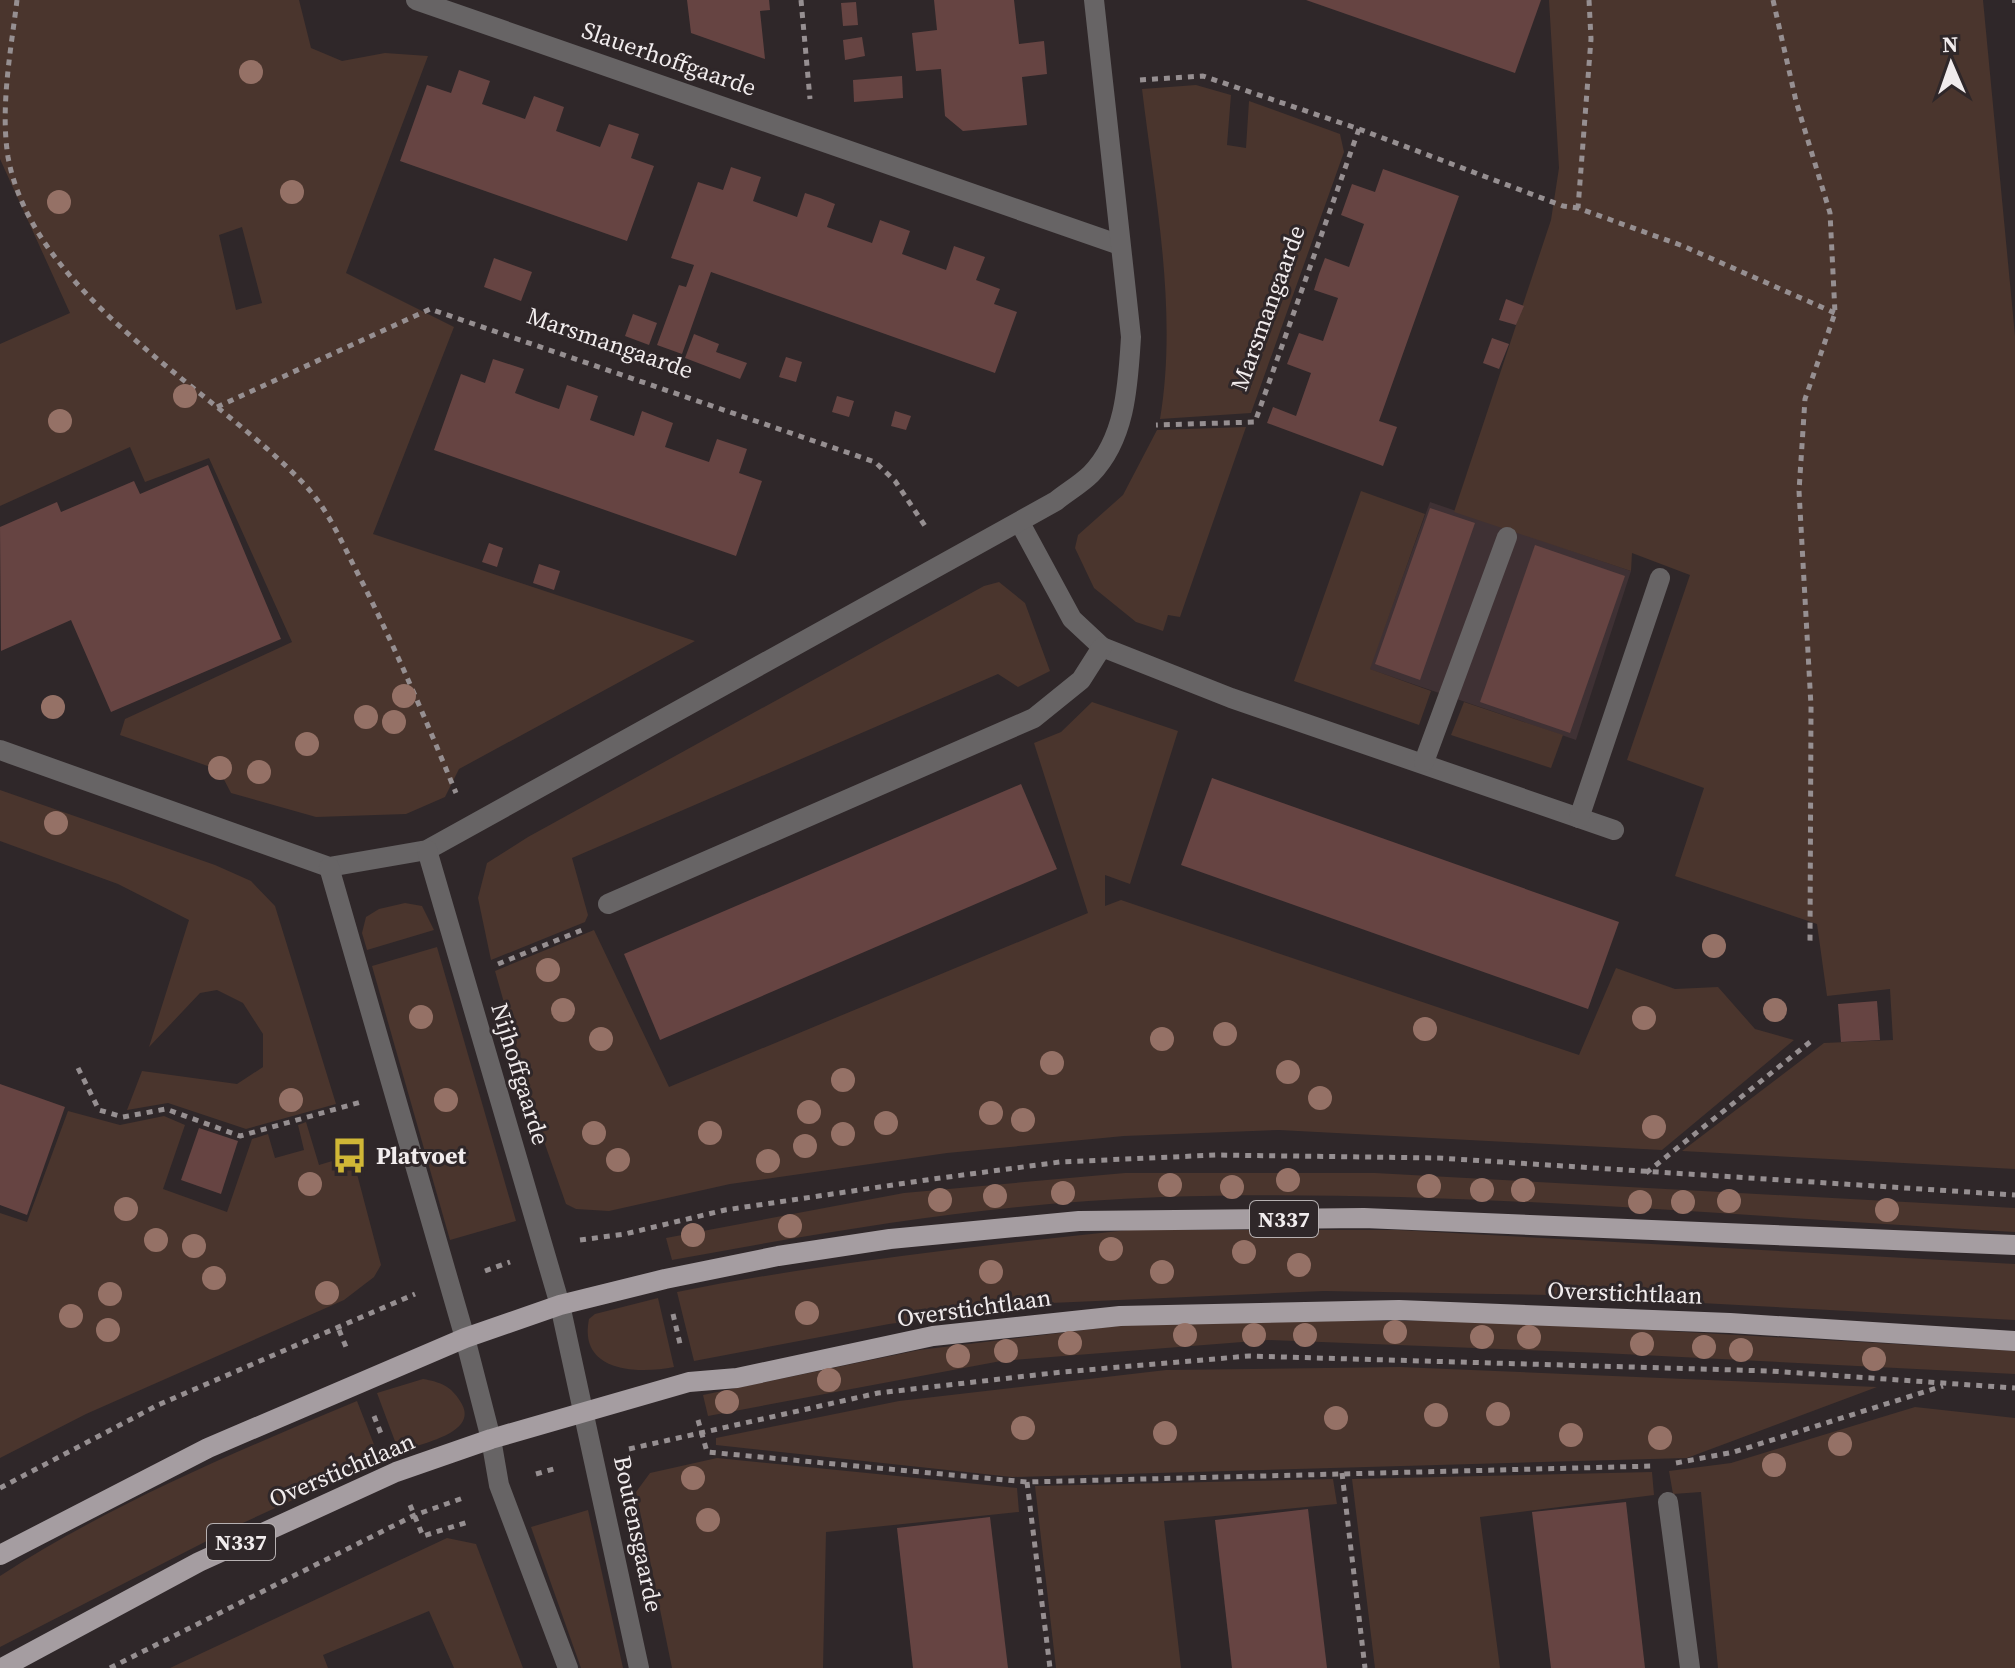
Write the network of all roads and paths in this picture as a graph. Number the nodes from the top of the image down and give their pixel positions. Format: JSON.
{"nodes":[{"id":1,"x":17,"y":0,"type":"edge"},
{"id":2,"x":416,"y":0,"type":"edge"},
{"id":3,"x":801,"y":0,"type":"edge"},
{"id":4,"x":1094,"y":0,"type":"edge"},
{"id":5,"x":1589,"y":0,"type":"edge"},
{"id":6,"x":1773,"y":0,"type":"edge"},
{"id":7,"x":1102,"y":83,"type":"junction"},
{"id":8,"x":2,"y":111,"type":"edge"},
{"id":9,"x":1359,"y":129,"type":"junction"},
{"id":10,"x":813,"y":138,"type":"junction"},
{"id":11,"x":1578,"y":208,"type":"junction"},
{"id":12,"x":1120,"y":245,"type":"junction"},
{"id":13,"x":1835,"y":313,"type":"junction"},
{"id":14,"x":217,"y":407,"type":"junction"},
{"id":15,"x":1119,"y":427,"type":"junction"},
{"id":16,"x":1020,"y":523,"type":"junction"},
{"id":17,"x":1507,"y":537,"type":"dead end"},
{"id":18,"x":950,"y":563,"type":"junction"},
{"id":19,"x":1660,"y":578,"type":"dead end"},
{"id":20,"x":1102,"y":647,"type":"junction"},
{"id":21,"x":0,"y":750,"type":"edge"},
{"id":22,"x":1424,"y":762,"type":"junction"},
{"id":23,"x":1579,"y":818,"type":"junction"},
{"id":24,"x":470,"y":827,"type":"junction"},
{"id":25,"x":1614,"y":830,"type":"dead end"},
{"id":26,"x":427,"y":850,"type":"junction"},
{"id":27,"x":329,"y":867,"type":"junction"},
{"id":28,"x":608,"y":904,"type":"joint"},
{"id":29,"x":1810,"y":944,"type":"dead end"},
{"id":30,"x":464,"y":977,"type":"junction"},
{"id":31,"x":1810,"y":1042,"type":"dead end"},
{"id":32,"x":78,"y":1068,"type":"dead end"},
{"id":33,"x":394,"y":1093,"type":"junction"},
{"id":34,"x":2015,"y":1195,"type":"edge"},
{"id":35,"x":653,"y":1228,"type":"dead end"},
{"id":36,"x":2015,"y":1245,"type":"edge"},
{"id":37,"x":665,"y":1279,"type":"junction"},
{"id":38,"x":560,"y":1305,"type":"junction"},
{"id":39,"x":339,"y":1330,"type":"dead end"},
{"id":40,"x":465,"y":1338,"type":"junction"},
{"id":41,"x":2015,"y":1341,"type":"edge"},
{"id":42,"x":360,"y":1381,"type":"junction"},
{"id":43,"x":689,"y":1382,"type":"junction"},
{"id":44,"x":1947,"y":1385,"type":"junction"},
{"id":45,"x":2015,"y":1388,"type":"edge"},
{"id":46,"x":585,"y":1410,"type":"junction"},
{"id":47,"x":701,"y":1433,"type":"junction"},
{"id":48,"x":491,"y":1439,"type":"junction"},
{"id":49,"x":595,"y":1457,"type":"junction"},
{"id":50,"x":396,"y":1472,"type":"junction"},
{"id":51,"x":1342,"y":1473,"type":"junction"},
{"id":52,"x":1027,"y":1482,"type":"junction"},
{"id":53,"x":499,"y":1485,"type":"junction"},
{"id":54,"x":1668,"y":1502,"type":"dead end"},
{"id":55,"x":415,"y":1515,"type":"junction"},
{"id":56,"x":476,"y":1529,"type":"dead end"},
{"id":57,"x":0,"y":1555,"type":"edge"},
{"id":58,"x":2,"y":1668,"type":"edge"},
{"id":59,"x":110,"y":1668,"type":"edge"},
{"id":60,"x":568,"y":1668,"type":"edge"},
{"id":61,"x":639,"y":1668,"type":"edge"},
{"id":62,"x":1050,"y":1668,"type":"edge"},
{"id":63,"x":1365,"y":1668,"type":"edge"},
{"id":64,"x":1690,"y":1668,"type":"edge"}],
"edges":[{"from":1,"to":8,"type":"path"},
{"from":2,"to":10,"type":"street","name":"Slauerhoffgaarde"},
{"from":3,"to":10,"type":"path"},
{"from":4,"to":7,"type":"street"},
{"from":5,"to":11,"type":"path"},
{"from":6,"to":13,"type":"path"},
{"from":7,"to":9,"type":"path"},
{"from":7,"to":12,"type":"street"},
{"from":8,"to":14,"type":"path"},
{"from":9,"to":11,"type":"path"},
{"from":9,"to":15,"type":"path","name":"Marsmangaarde"},
{"from":10,"to":12,"type":"street","name":"Slauerhoffgaarde"},
{"from":11,"to":13,"type":"path"},
{"from":12,"to":15,"type":"street"},
{"from":13,"to":29,"type":"path"},
{"from":14,"to":18,"type":"path","name":"Marsmangaarde"},
{"from":14,"to":24,"type":"path"},
{"from":15,"to":16,"type":"street"},
{"from":16,"to":18,"type":"street"},
{"from":16,"to":20,"type":"street"},
{"from":17,"to":22,"type":"street"},
{"from":18,"to":24,"type":"street"},
{"from":19,"to":23,"type":"street"},
{"from":20,"to":22,"type":"street"},
{"from":20,"to":28,"type":"street"},
{"from":21,"to":27,"type":"street"},
{"from":22,"to":23,"type":"street"},
{"from":23,"to":25,"type":"street"},
{"from":24,"to":26,"type":"street"},
{"from":26,"to":27,"type":"street"},
{"from":26,"to":30,"type":"street","name":"Nijhoffgaarde"},
{"from":27,"to":33,"type":"street"},
{"from":28,"to":30,"type":"path"},
{"from":30,"to":38,"type":"street","name":"Nijhoffgaarde"},
{"from":31,"to":34,"type":"path"},
{"from":32,"to":33,"type":"path"},
{"from":33,"to":40,"type":"street"},
{"from":35,"to":37,"type":"path"},
{"from":36,"to":37,"type":"main road","number":"N337"},
{"from":37,"to":38,"type":"main road","number":"N337"},
{"from":37,"to":43,"type":"path"},
{"from":38,"to":40,"type":"main road","number":"N337"},
{"from":38,"to":46,"type":"street","name":"Nijhoffgaarde"},
{"from":39,"to":42,"type":"path"},
{"from":40,"to":42,"type":"main road","number":"N337"},
{"from":40,"to":48,"type":"street"},
{"from":41,"to":43,"type":"main road","name":"Overstichtlaan","number":"N337"},
{"from":42,"to":50,"type":"path"},
{"from":42,"to":57,"type":"main road","number":"N337"},
{"from":43,"to":46,"type":"main road","name":"Overstichtlaan","number":"N337"},
{"from":43,"to":47,"type":"path"},
{"from":44,"to":45,"type":"path"},
{"from":44,"to":47,"type":"path"},
{"from":44,"to":51,"type":"path"},
{"from":46,"to":48,"type":"main road","name":"Overstichtlaan","number":"N337"},
{"from":46,"to":49,"type":"street","name":"Boutensgaarde"},
{"from":47,"to":49,"type":"path"},
{"from":47,"to":52,"type":"path"},
{"from":48,"to":50,"type":"main road","name":"Overstichtlaan","number":"N337"},
{"from":48,"to":53,"type":"street"},
{"from":49,"to":53,"type":"path"},
{"from":49,"to":61,"type":"street","name":"Boutensgaarde"},
{"from":50,"to":55,"type":"path"},
{"from":50,"to":58,"type":"main road","name":"Overstichtlaan","number":"N337"},
{"from":51,"to":52,"type":"path"},
{"from":51,"to":63,"type":"path"},
{"from":52,"to":62,"type":"path"},
{"from":53,"to":55,"type":"path"},
{"from":53,"to":60,"type":"street"},
{"from":54,"to":64,"type":"street"},
{"from":55,"to":56,"type":"path"},
{"from":55,"to":59,"type":"path"}]}
